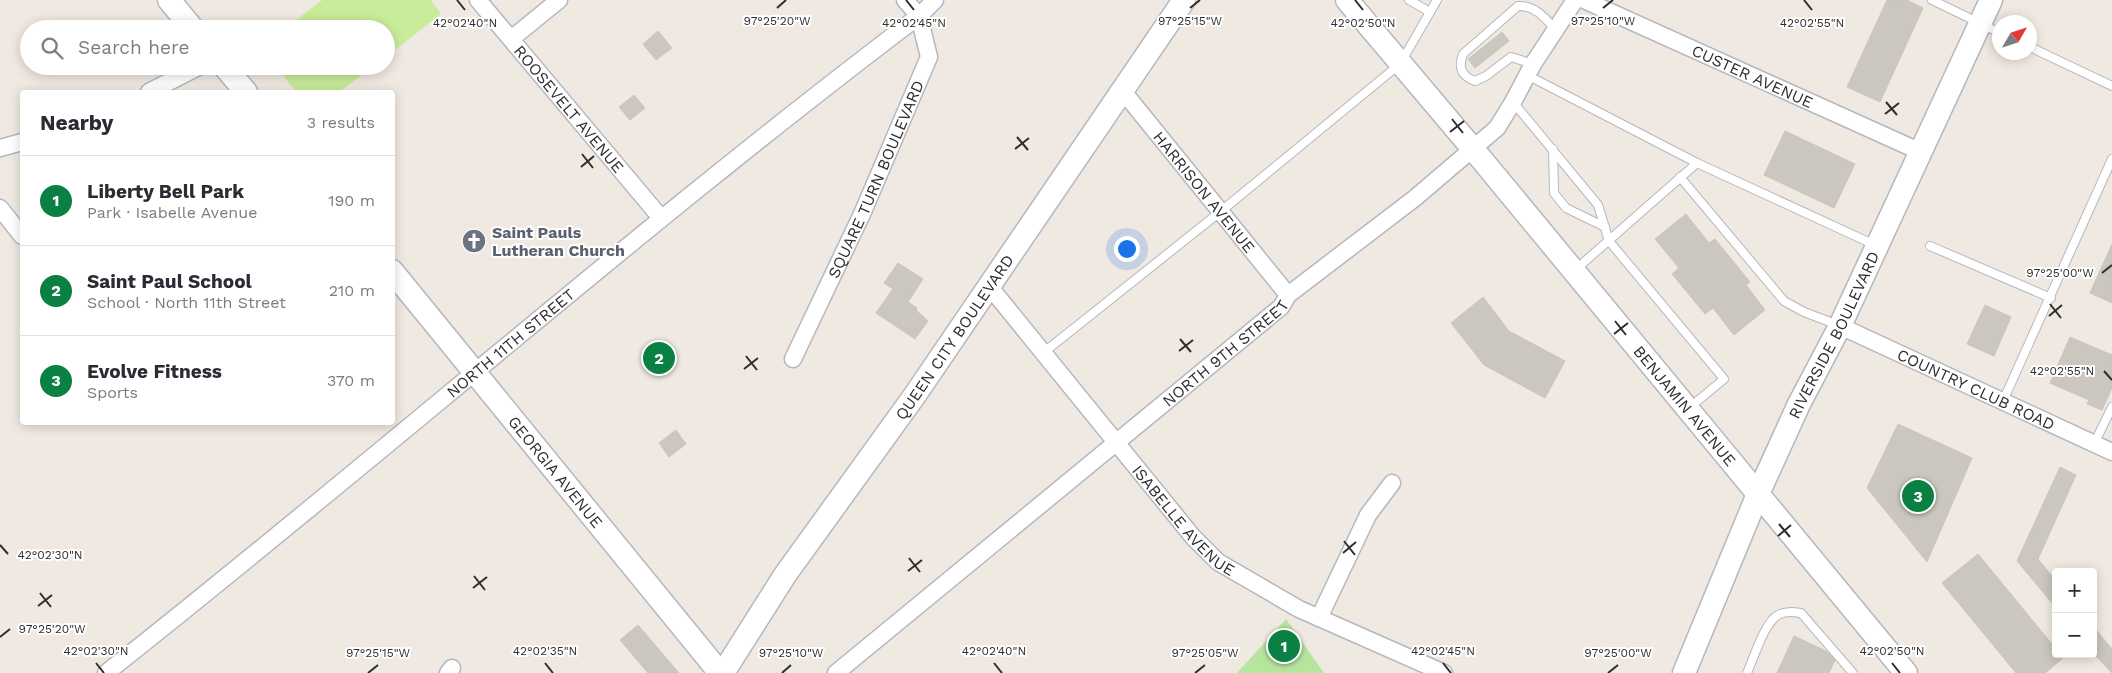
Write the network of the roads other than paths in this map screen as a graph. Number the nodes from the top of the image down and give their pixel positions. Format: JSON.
{"nodes":[{"id":1,"x":169,"y":0,"type":"edge"},
{"id":2,"x":478,"y":0,"type":"edge"},
{"id":3,"x":559,"y":0,"type":"edge"},
{"id":4,"x":905,"y":0,"type":"edge"},
{"id":5,"x":935,"y":0,"type":"edge"},
{"id":6,"x":1184,"y":0,"type":"edge"},
{"id":7,"x":1348,"y":0,"type":"edge"},
{"id":8,"x":1409,"y":0,"type":"edge"},
{"id":9,"x":1437,"y":0,"type":"edge"},
{"id":10,"x":1575,"y":0,"type":"edge"},
{"id":11,"x":1584,"y":0,"type":"edge"},
{"id":12,"x":1932,"y":0,"type":"edge"},
{"id":13,"x":1991,"y":0,"type":"edge"},
{"id":14,"x":1430,"y":12,"type":"junction"},
{"id":15,"x":919,"y":16,"type":"junction"},
{"id":16,"x":186,"y":20,"type":"edge"},
{"id":17,"x":1990,"y":28,"type":"edge"},
{"id":18,"x":1556,"y":30,"type":"junction"},
{"id":19,"x":511,"y":39,"type":"junction"},
{"id":20,"x":2037,"y":50,"type":"edge"},
{"id":21,"x":1400,"y":64,"type":"junction"},
{"id":22,"x":1530,"y":70,"type":"junction"},
{"id":23,"x":182,"y":75,"type":"edge"},
{"id":24,"x":232,"y":75,"type":"edge"},
{"id":25,"x":2112,"y":86,"type":"edge"},
{"id":26,"x":153,"y":90,"type":"edge"},
{"id":27,"x":244,"y":90,"type":"edge"},
{"id":28,"x":1122,"y":90,"type":"junction"},
{"id":29,"x":1514,"y":102,"type":"junction"},
{"id":30,"x":20,"y":143,"type":"edge"},
{"id":31,"x":0,"y":148,"type":"edge"},
{"id":32,"x":1474,"y":149,"type":"junction"},
{"id":33,"x":1552,"y":149,"type":"junction"},
{"id":34,"x":1920,"y":152,"type":"junction"},
{"id":35,"x":2112,"y":159,"type":"edge"},
{"id":36,"x":1697,"y":162,"type":"junction"},
{"id":37,"x":1680,"y":177,"type":"junction"},
{"id":38,"x":0,"y":208,"type":"edge"},
{"id":39,"x":1220,"y":212,"type":"junction"},
{"id":40,"x":660,"y":218,"type":"junction"},
{"id":41,"x":1605,"y":227,"type":"junction"},
{"id":42,"x":20,"y":233,"type":"edge"},
{"id":43,"x":1609,"y":241,"type":"junction"},
{"id":44,"x":1877,"y":246,"type":"junction"},
{"id":45,"x":1930,"y":246,"type":"dead end"},
{"id":46,"x":1573,"y":271,"type":"junction"},
{"id":47,"x":395,"y":275,"type":"edge"},
{"id":48,"x":989,"y":286,"type":"junction"},
{"id":49,"x":1288,"y":295,"type":"junction"},
{"id":50,"x":2051,"y":298,"type":"junction"},
{"id":51,"x":1840,"y":326,"type":"junction"},
{"id":52,"x":1043,"y":353,"type":"junction"},
{"id":53,"x":793,"y":359,"type":"dead end"},
{"id":54,"x":476,"y":372,"type":"junction"},
{"id":55,"x":2003,"y":401,"type":"junction"},
{"id":56,"x":2112,"y":407,"type":"edge"},
{"id":57,"x":1687,"y":409,"type":"junction"},
{"id":58,"x":1116,"y":442,"type":"junction"},
{"id":59,"x":2094,"y":444,"type":"junction"},
{"id":60,"x":2112,"y":452,"type":"edge"},
{"id":61,"x":1392,"y":484,"type":"dead end"},
{"id":62,"x":1758,"y":494,"type":"junction"},
{"id":63,"x":1319,"y":618,"type":"junction"},
{"id":64,"x":115,"y":670,"type":"edge"},
{"id":65,"x":721,"y":673,"type":"edge"},
{"id":66,"x":836,"y":673,"type":"edge"},
{"id":67,"x":1444,"y":673,"type":"edge"},
{"id":68,"x":1684,"y":673,"type":"edge"},
{"id":69,"x":1747,"y":673,"type":"edge"},
{"id":70,"x":1853,"y":673,"type":"edge"},
{"id":71,"x":1906,"y":673,"type":"edge"}],
"edges":[{"from":1,"to":16,"type":"main road"},
{"from":2,"to":19,"type":"street","name":"ROOSEVELT AVENUE"},
{"from":3,"to":19,"type":"street"},
{"from":4,"to":15,"type":"street"},
{"from":5,"to":15,"type":"street"},
{"from":6,"to":28,"type":"main road","name":"QUEEN CITY BOULEVARD"},
{"from":7,"to":21,"type":"main road","name":"BENJAMIN AVENUE"},
{"from":8,"to":14,"type":"lane"},
{"from":9,"to":14,"type":"lane"},
{"from":10,"to":18,"type":"street","name":"NORTH 9TH STREET"},
{"from":11,"to":34,"type":"street","name":"CUSTER AVENUE"},
{"from":12,"to":17,"type":"lane"},
{"from":13,"to":17,"type":"main road","name":"RIVERSIDE BOULEVARD"},
{"from":14,"to":21,"type":"lane"},
{"from":15,"to":40,"type":"street","name":"NORTH 11TH STREET"},
{"from":15,"to":53,"type":"street","name":"SQUARE TURN BOULEVARD"},
{"from":17,"to":34,"type":"main road","name":"RIVERSIDE BOULEVARD"},
{"from":18,"to":22,"type":"street","name":"NORTH 9TH STREET"},
{"from":18,"to":22,"type":"lane"},
{"from":19,"to":40,"type":"street","name":"ROOSEVELT AVENUE"},
{"from":20,"to":25,"type":"lane"},
{"from":21,"to":32,"type":"main road","name":"BENJAMIN AVENUE"},
{"from":21,"to":39,"type":"lane"},
{"from":22,"to":29,"type":"street","name":"NORTH 9TH STREET"},
{"from":22,"to":36,"type":"lane"},
{"from":23,"to":26,"type":"street"},
{"from":24,"to":27,"type":"main road"},
{"from":28,"to":39,"type":"street","name":"HARRISON AVENUE"},
{"from":28,"to":48,"type":"main road","name":"QUEEN CITY BOULEVARD"},
{"from":29,"to":32,"type":"street","name":"NORTH 9TH STREET"},
{"from":29,"to":33,"type":"lane"},
{"from":30,"to":31,"type":"street"},
{"from":32,"to":46,"type":"main road","name":"BENJAMIN AVENUE"},
{"from":32,"to":49,"type":"street","name":"NORTH 9TH STREET"},
{"from":33,"to":41,"type":"lane"},
{"from":33,"to":41,"type":"lane"},
{"from":34,"to":44,"type":"main road","name":"RIVERSIDE BOULEVARD"},
{"from":35,"to":50,"type":"lane"},
{"from":36,"to":37,"type":"lane"},
{"from":36,"to":44,"type":"lane"},
{"from":37,"to":43,"type":"lane"},
{"from":37,"to":51,"type":"lane"},
{"from":38,"to":42,"type":"street"},
{"from":39,"to":49,"type":"street","name":"HARRISON AVENUE"},
{"from":39,"to":52,"type":"lane"},
{"from":40,"to":54,"type":"street","name":"NORTH 11TH STREET"},
{"from":41,"to":43,"type":"lane"},
{"from":43,"to":46,"type":"lane"},
{"from":43,"to":57,"type":"lane"},
{"from":44,"to":51,"type":"main road","name":"RIVERSIDE BOULEVARD"},
{"from":45,"to":50,"type":"lane"},
{"from":46,"to":57,"type":"main road","name":"BENJAMIN AVENUE"},
{"from":47,"to":54,"type":"main road","name":"GEORGIA AVENUE"},
{"from":48,"to":52,"type":"street","name":"ISABELLE AVENUE"},
{"from":48,"to":65,"type":"main road","name":"QUEEN CITY BOULEVARD"},
{"from":49,"to":58,"type":"street","name":"NORTH 9TH STREET"},
{"from":50,"to":55,"type":"lane"},
{"from":51,"to":55,"type":"street","name":"COUNTRY CLUB ROAD"},
{"from":51,"to":62,"type":"main road","name":"RIVERSIDE BOULEVARD"},
{"from":52,"to":58,"type":"street","name":"ISABELLE AVENUE"},
{"from":54,"to":64,"type":"street","name":"NORTH 11TH STREET"},
{"from":54,"to":65,"type":"main road","name":"GEORGIA AVENUE"},
{"from":55,"to":59,"type":"street","name":"COUNTRY CLUB ROAD"},
{"from":56,"to":59,"type":"lane"},
{"from":57,"to":62,"type":"main road","name":"BENJAMIN AVENUE"},
{"from":58,"to":63,"type":"street","name":"ISABELLE AVENUE"},
{"from":58,"to":66,"type":"street","name":"NORTH 9TH STREET"},
{"from":59,"to":60,"type":"street","name":"COUNTRY CLUB ROAD"},
{"from":61,"to":63,"type":"street"},
{"from":62,"to":68,"type":"main road","name":"RIVERSIDE BOULEVARD"},
{"from":62,"to":71,"type":"main road","name":"BENJAMIN AVENUE"},
{"from":63,"to":67,"type":"street","name":"ISABELLE AVENUE"},
{"from":69,"to":70,"type":"lane"}]}
